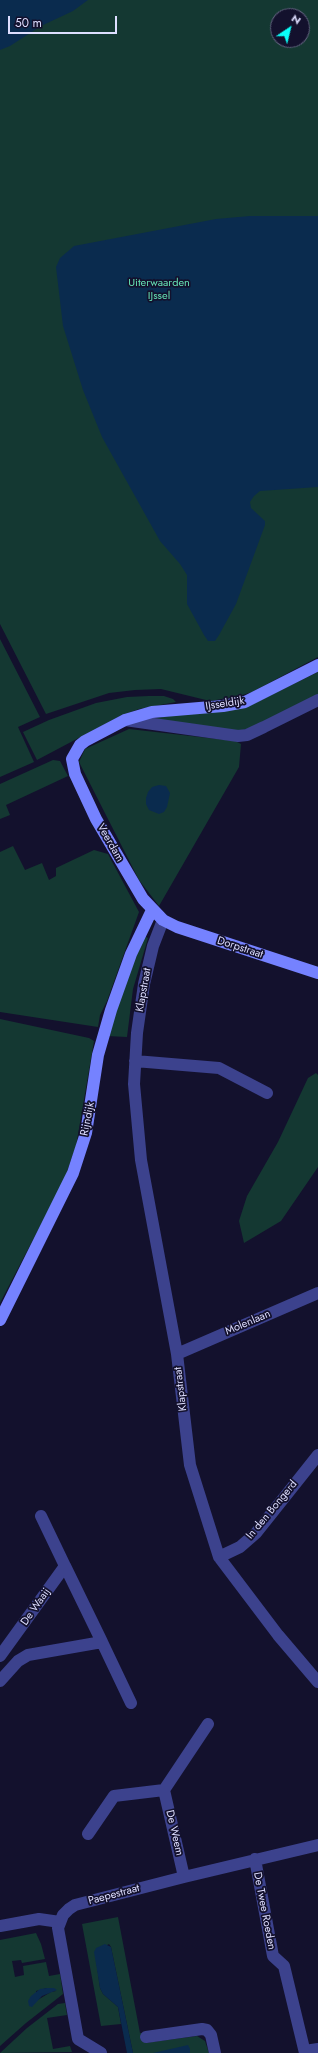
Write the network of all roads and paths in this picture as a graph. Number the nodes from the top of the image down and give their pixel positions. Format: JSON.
{"nodes":[{"id":1,"x":318,"y":665,"type":"edge"},
{"id":2,"x":318,"y":700,"type":"edge"},
{"id":3,"x":125,"y":720,"type":"junction"},
{"id":4,"x":72,"y":759,"type":"joint"},
{"id":5,"x":152,"y":910,"type":"junction"},
{"id":6,"x":163,"y":920,"type":"junction"},
{"id":7,"x":318,"y":973,"type":"edge"},
{"id":8,"x":135,"y":1061,"type":"junction"},
{"id":9,"x":267,"y":1093,"type":"dead end"},
{"id":10,"x":318,"y":1293,"type":"edge"},
{"id":11,"x":0,"y":1320,"type":"edge"},
{"id":12,"x":177,"y":1354,"type":"junction"},
{"id":13,"x":318,"y":1455,"type":"edge"},
{"id":14,"x":40,"y":1516,"type":"dead end"},
{"id":15,"x":220,"y":1557,"type":"junction"},
{"id":16,"x":65,"y":1566,"type":"junction"},
{"id":17,"x":102,"y":1642,"type":"junction"},
{"id":18,"x":3,"y":1652,"type":"edge"},
{"id":19,"x":18,"y":1661,"type":"junction"},
{"id":20,"x":0,"y":1681,"type":"edge"},
{"id":21,"x":318,"y":1682,"type":"edge"},
{"id":22,"x":131,"y":1703,"type":"dead end"},
{"id":23,"x":208,"y":1724,"type":"dead end"},
{"id":24,"x":164,"y":1790,"type":"junction"},
{"id":25,"x":88,"y":1834,"type":"dead end"},
{"id":26,"x":318,"y":1845,"type":"edge"},
{"id":27,"x":255,"y":1859,"type":"junction"},
{"id":28,"x":184,"y":1877,"type":"junction"},
{"id":29,"x":60,"y":1922,"type":"junction"},
{"id":30,"x":0,"y":1926,"type":"edge"},
{"id":31,"x":146,"y":2037,"type":"dead end"},
{"id":32,"x":318,"y":2048,"type":"edge"},
{"id":33,"x":305,"y":2052,"type":"edge"},
{"id":34,"x":101,"y":2053,"type":"edge"},
{"id":35,"x":215,"y":2053,"type":"edge"}],
"edges":[{"from":1,"to":3,"type":"street","name":"IJsseldijk"},
{"from":2,"to":3,"type":"street"},
{"from":3,"to":4,"type":"street","name":"IJsseldijk"},
{"from":4,"to":5,"type":"street","name":"Veerdam"},
{"from":5,"to":6,"type":"street","name":"Veerdam"},
{"from":5,"to":11,"type":"street","name":"Rijndijk"},
{"from":6,"to":7,"type":"street","name":"Dorpstraat"},
{"from":6,"to":8,"type":"street","name":"Klapstraat"},
{"from":8,"to":9,"type":"street"},
{"from":8,"to":12,"type":"street","name":"Klapstraat"},
{"from":10,"to":12,"type":"street","name":"Molenlaan"},
{"from":12,"to":15,"type":"street","name":"Klapstraat"},
{"from":13,"to":15,"type":"street","name":"In den Bongerd"},
{"from":14,"to":16,"type":"street"},
{"from":15,"to":21,"type":"street","name":"Klapstraat"},
{"from":16,"to":17,"type":"street"},
{"from":16,"to":18,"type":"street","name":"De Waaij"},
{"from":17,"to":19,"type":"street"},
{"from":17,"to":22,"type":"street"},
{"from":18,"to":19,"type":"street","name":"De Waaij"},
{"from":19,"to":20,"type":"street"},
{"from":23,"to":24,"type":"street"},
{"from":24,"to":25,"type":"street"},
{"from":24,"to":28,"type":"street","name":"De Weem"},
{"from":26,"to":27,"type":"street","name":"Paepestraat"},
{"from":27,"to":28,"type":"street","name":"Paepestraat"},
{"from":27,"to":33,"type":"street","name":"De Twee Roeden"},
{"from":28,"to":29,"type":"street","name":"Paepestraat"},
{"from":29,"to":30,"type":"street"},
{"from":29,"to":34,"type":"street"},
{"from":31,"to":35,"type":"street"},
{"from":32,"to":33,"type":"street","name":"De Twee Roeden"}]}
